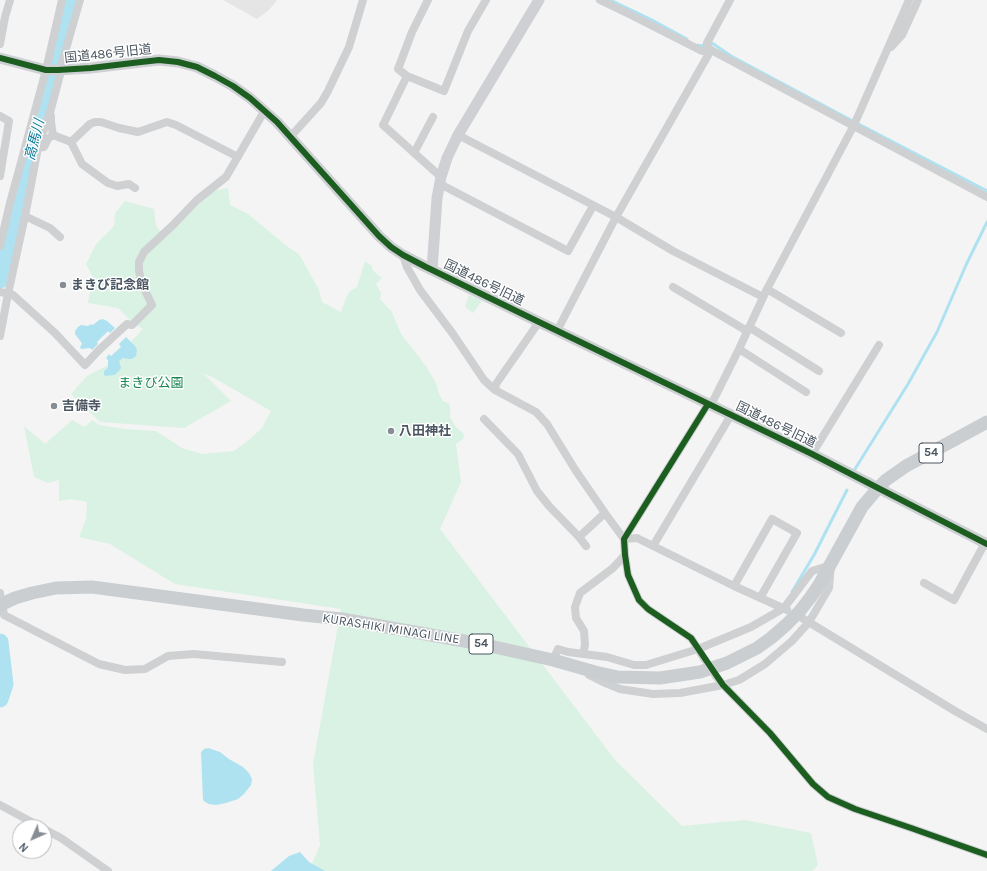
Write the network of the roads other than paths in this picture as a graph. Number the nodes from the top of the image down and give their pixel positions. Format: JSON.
{"nodes":[{"id":1,"x":10,"y":0,"type":"edge"},
{"id":2,"x":62,"y":0,"type":"edge"},
{"id":3,"x":80,"y":0,"type":"edge"},
{"id":4,"x":363,"y":0,"type":"edge"},
{"id":5,"x":428,"y":0,"type":"edge"},
{"id":6,"x":486,"y":0,"type":"edge"},
{"id":7,"x":539,"y":0,"type":"edge"},
{"id":8,"x":600,"y":0,"type":"edge"},
{"id":9,"x":730,"y":0,"type":"edge"},
{"id":10,"x":909,"y":0,"type":"edge"},
{"id":11,"x":918,"y":0,"type":"edge"},
{"id":12,"x":0,"y":44,"type":"edge"},
{"id":13,"x":708,"y":46,"type":"junction"},
{"id":14,"x":886,"y":53,"type":"junction"},
{"id":15,"x":0,"y":58,"type":"edge"},
{"id":16,"x":54,"y":70,"type":"junction"},
{"id":17,"x":407,"y":76,"type":"junction"},
{"id":18,"x":51,"y":109,"type":"junction"},
{"id":19,"x":265,"y":110,"type":"junction"},
{"id":20,"x":0,"y":116,"type":"edge"},
{"id":21,"x":433,"y":117,"type":"dead end"},
{"id":22,"x":855,"y":123,"type":"junction"},
{"id":23,"x":53,"y":135,"type":"junction"},
{"id":24,"x":458,"y":135,"type":"junction"},
{"id":25,"x":291,"y":136,"type":"junction"},
{"id":26,"x":71,"y":142,"type":"junction"},
{"id":27,"x":38,"y":148,"type":"junction"},
{"id":28,"x":414,"y":153,"type":"junction"},
{"id":29,"x":238,"y":157,"type":"junction"},
{"id":30,"x":0,"y":176,"type":"edge"},
{"id":31,"x":440,"y":180,"type":"junction"},
{"id":32,"x":135,"y":188,"type":"dead end"},
{"id":33,"x":987,"y":196,"type":"edge"},
{"id":34,"x":593,"y":206,"type":"junction"},
{"id":35,"x":25,"y":216,"type":"junction"},
{"id":36,"x":616,"y":218,"type":"junction"},
{"id":37,"x":60,"y":237,"type":"dead end"},
{"id":38,"x":0,"y":246,"type":"edge"},
{"id":39,"x":403,"y":255,"type":"junction"},
{"id":40,"x":432,"y":270,"type":"junction"},
{"id":41,"x":673,"y":287,"type":"dead end"},
{"id":42,"x":767,"y":289,"type":"junction"},
{"id":43,"x":4,"y":293,"type":"edge"},
{"id":44,"x":763,"y":297,"type":"junction"},
{"id":45,"x":539,"y":322,"type":"junction"},
{"id":46,"x":748,"y":329,"type":"junction"},
{"id":47,"x":557,"y":331,"type":"junction"},
{"id":48,"x":841,"y":333,"type":"dead end"},
{"id":49,"x":0,"y":336,"type":"edge"},
{"id":50,"x":879,"y":346,"type":"dead end"},
{"id":51,"x":739,"y":349,"type":"junction"},
{"id":52,"x":819,"y":371,"type":"dead end"},
{"id":53,"x":495,"y":390,"type":"junction"},
{"id":54,"x":806,"y":392,"type":"dead end"},
{"id":55,"x":709,"y":405,"type":"junction"},
{"id":56,"x":731,"y":415,"type":"junction"},
{"id":57,"x":484,"y":419,"type":"dead end"},
{"id":58,"x":987,"y":422,"type":"edge"},
{"id":59,"x":812,"y":454,"type":"junction"},
{"id":60,"x":878,"y":488,"type":"junction"},
{"id":61,"x":605,"y":513,"type":"junction"},
{"id":62,"x":579,"y":537,"type":"junction"},
{"id":63,"x":624,"y":539,"type":"junction"},
{"id":64,"x":986,"y":543,"type":"edge"},
{"id":65,"x":586,"y":546,"type":"dead end"},
{"id":66,"x":653,"y":546,"type":"junction"},
{"id":67,"x":625,"y":555,"type":"junction"},
{"id":68,"x":831,"y":565,"type":"junction"},
{"id":69,"x":924,"y":583,"type":"dead end"},
{"id":70,"x":734,"y":586,"type":"junction"},
{"id":71,"x":760,"y":598,"type":"junction"},
{"id":72,"x":1,"y":601,"type":"edge"},
{"id":73,"x":786,"y":609,"type":"junction"},
{"id":74,"x":802,"y":618,"type":"dead end"},
{"id":75,"x":810,"y":622,"type":"junction"},
{"id":76,"x":698,"y":649,"type":"junction"},
{"id":77,"x":583,"y":654,"type":"junction"},
{"id":78,"x":553,"y":660,"type":"junction"},
{"id":79,"x":705,"y":660,"type":"dead end"},
{"id":80,"x":282,"y":662,"type":"dead end"},
{"id":81,"x":568,"y":664,"type":"junction"},
{"id":82,"x":715,"y":675,"type":"dead end"},
{"id":83,"x":723,"y":686,"type":"junction"},
{"id":84,"x":987,"y":729,"type":"edge"},
{"id":85,"x":0,"y":805,"type":"edge"},
{"id":86,"x":26,"y":819,"type":"edge"},
{"id":87,"x":52,"y":833,"type":"edge"},
{"id":88,"x":987,"y":855,"type":"edge"},
{"id":89,"x":108,"y":871,"type":"edge"}],
"edges":[{"from":1,"to":12,"type":"street"},
{"from":2,"to":16,"type":"street"},
{"from":3,"to":16,"type":"street"},
{"from":4,"to":25,"type":"street"},
{"from":5,"to":17,"type":"street"},
{"from":6,"to":17,"type":"street"},
{"from":7,"to":24,"type":"street"},
{"from":8,"to":13,"type":"street"},
{"from":9,"to":13,"type":"street"},
{"from":10,"to":14,"type":"street"},
{"from":11,"to":14,"type":"street"},
{"from":13,"to":22,"type":"street"},
{"from":13,"to":36,"type":"street"},
{"from":14,"to":22,"type":"street"},
{"from":15,"to":16,"type":"street","name":"国道486号旧道"},
{"from":16,"to":18,"type":"street"},
{"from":16,"to":19,"type":"street","name":"国道486号旧道"},
{"from":16,"to":38,"type":"street"},
{"from":17,"to":28,"type":"street"},
{"from":18,"to":23,"type":"street"},
{"from":18,"to":27,"type":"street"},
{"from":19,"to":25,"type":"street","name":"国道486号旧道"},
{"from":19,"to":29,"type":"street"},
{"from":20,"to":30,"type":"street"},
{"from":21,"to":28,"type":"street"},
{"from":22,"to":33,"type":"street"},
{"from":22,"to":42,"type":"street"},
{"from":23,"to":26,"type":"street"},
{"from":23,"to":27,"type":"street"},
{"from":24,"to":31,"type":"street"},
{"from":24,"to":34,"type":"street"},
{"from":25,"to":39,"type":"street","name":"国道486号旧道"},
{"from":26,"to":29,"type":"street"},
{"from":26,"to":32,"type":"street"},
{"from":27,"to":35,"type":"street"},
{"from":28,"to":31,"type":"street"},
{"from":29,"to":43,"type":"street"},
{"from":31,"to":34,"type":"street"},
{"from":31,"to":40,"type":"street"},
{"from":34,"to":36,"type":"street"},
{"from":35,"to":37,"type":"street"},
{"from":35,"to":43,"type":"street"},
{"from":36,"to":44,"type":"street"},
{"from":36,"to":47,"type":"street"},
{"from":39,"to":40,"type":"street","name":"国道486号旧道"},
{"from":39,"to":53,"type":"street"},
{"from":40,"to":45,"type":"street","name":"国道486号旧道"},
{"from":41,"to":46,"type":"street"},
{"from":42,"to":44,"type":"street"},
{"from":42,"to":48,"type":"street"},
{"from":43,"to":49,"type":"street"},
{"from":44,"to":46,"type":"street"},
{"from":45,"to":47,"type":"street","name":"国道486号旧道"},
{"from":45,"to":53,"type":"street"},
{"from":46,"to":51,"type":"street"},
{"from":46,"to":52,"type":"street"},
{"from":47,"to":55,"type":"street","name":"国道486号旧道"},
{"from":50,"to":59,"type":"street"},
{"from":51,"to":54,"type":"street"},
{"from":51,"to":55,"type":"street"},
{"from":53,"to":61,"type":"street"},
{"from":55,"to":56,"type":"street","name":"国道486号旧道"},
{"from":55,"to":63,"type":"street"},
{"from":56,"to":59,"type":"street","name":"国道486号旧道"},
{"from":56,"to":66,"type":"street"},
{"from":57,"to":62,"type":"street"},
{"from":58,"to":60,"type":"main road","name":"KURASHIKI MINAGI LINE","number":"54"},
{"from":59,"to":60,"type":"street","name":"国道486号旧道"},
{"from":60,"to":64,"type":"street","name":"国道486号旧道"},
{"from":60,"to":68,"type":"main road","name":"KURASHIKI MINAGI LINE","number":"54"},
{"from":61,"to":62,"type":"street"},
{"from":61,"to":63,"type":"street"},
{"from":62,"to":65,"type":"street"},
{"from":63,"to":66,"type":"street"},
{"from":63,"to":67,"type":"street"},
{"from":64,"to":69,"type":"street"},
{"from":66,"to":70,"type":"street"},
{"from":67,"to":76,"type":"street"},
{"from":67,"to":77,"type":"street"},
{"from":68,"to":73,"type":"street"},
{"from":68,"to":75,"type":"street"},
{"from":68,"to":81,"type":"main road","name":"KURASHIKI MINAGI LINE","number":"54"},
{"from":70,"to":71,"type":"street"},
{"from":70,"to":71,"type":"street"},
{"from":71,"to":73,"type":"street"},
{"from":72,"to":78,"type":"main road","name":"KURASHIKI MINAGI LINE","number":"54"},
{"from":72,"to":80,"type":"street"},
{"from":73,"to":76,"type":"street"},
{"from":74,"to":75,"type":"street"},
{"from":75,"to":83,"type":"street"},
{"from":75,"to":84,"type":"street"},
{"from":76,"to":77,"type":"street"},
{"from":76,"to":79,"type":"street"},
{"from":77,"to":78,"type":"street"},
{"from":78,"to":81,"type":"main road","name":"KURASHIKI MINAGI LINE","number":"54"},
{"from":81,"to":83,"type":"street"},
{"from":82,"to":83,"type":"street"},
{"from":83,"to":88,"type":"street"},
{"from":85,"to":86,"type":"street"},
{"from":87,"to":89,"type":"street"}]}
